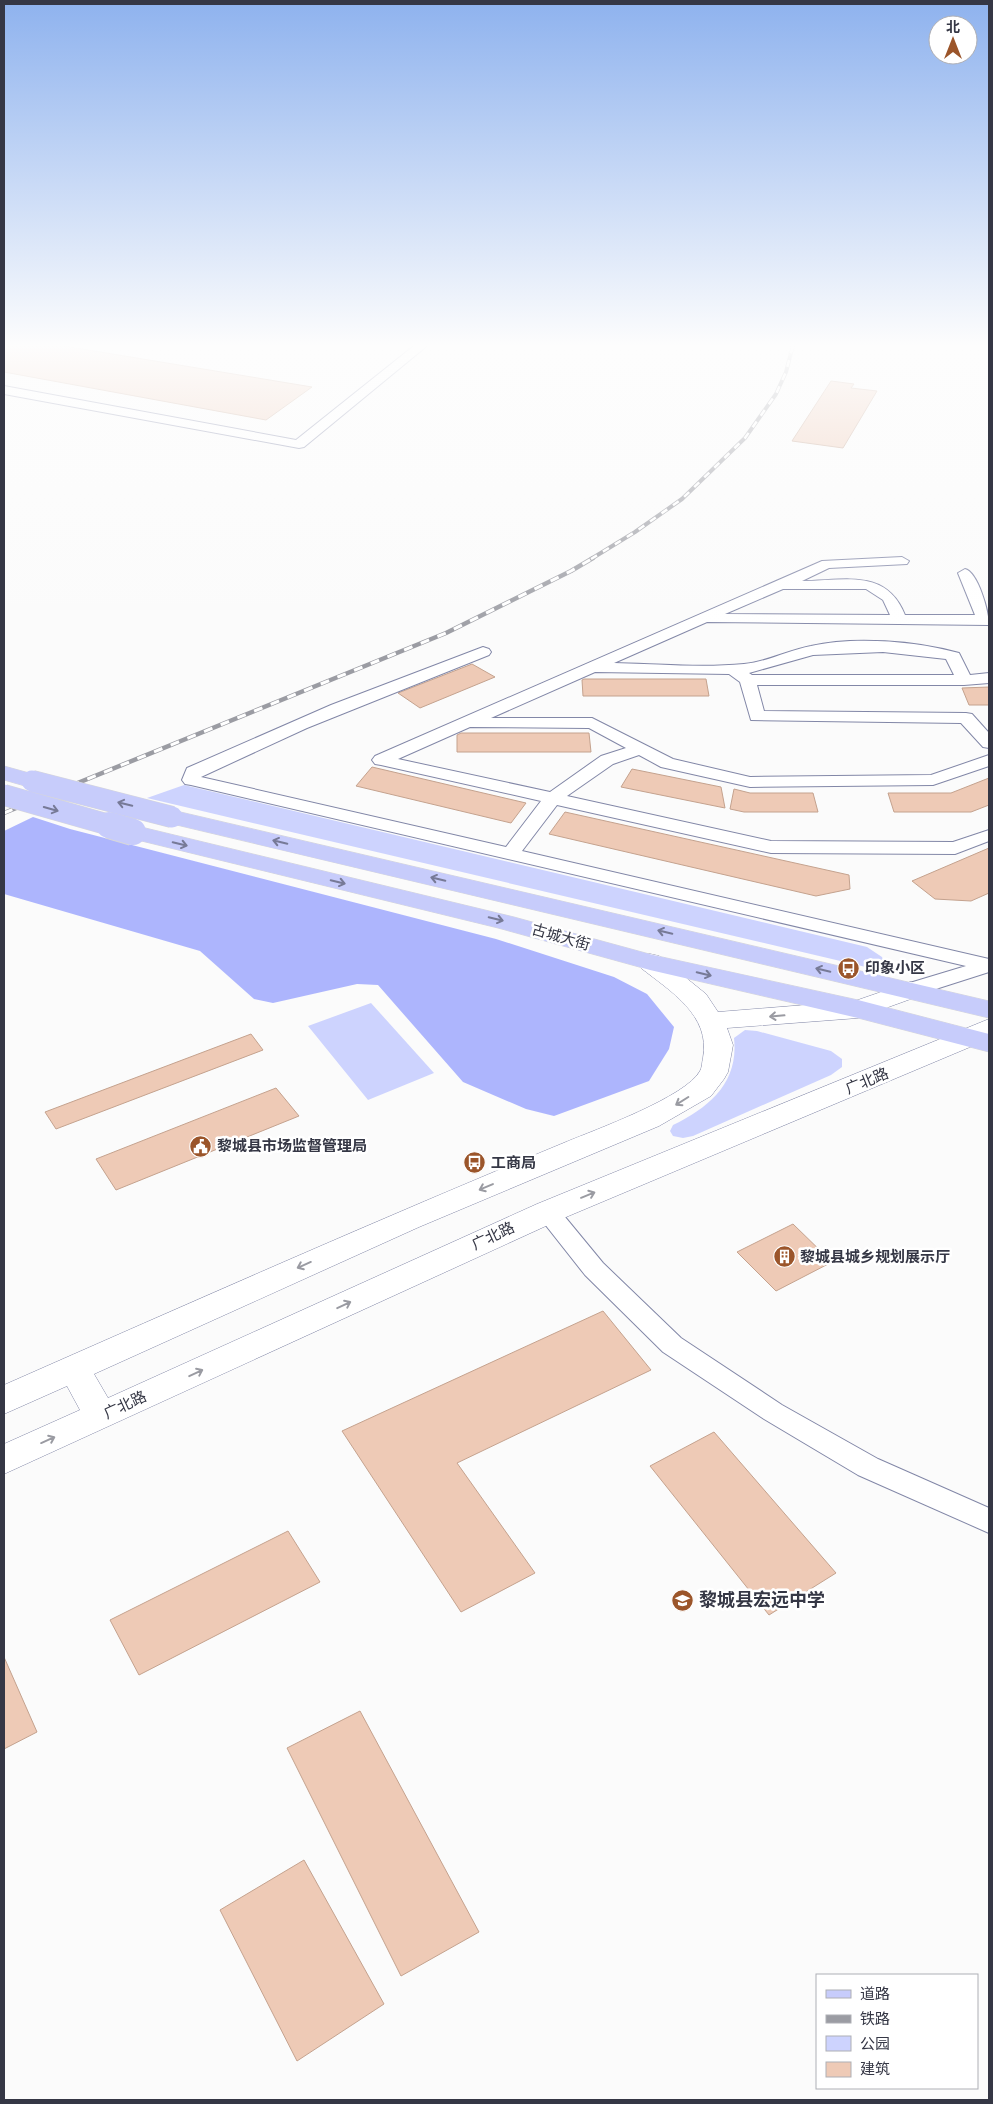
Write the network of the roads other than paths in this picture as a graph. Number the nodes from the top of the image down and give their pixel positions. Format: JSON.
{"nodes":[{"id":1,"x":902,"y":561,"type":"dead end"},
{"id":2,"x":964,"y":573,"type":"dead end"},
{"id":3,"x":779,"y":585,"type":"junction"},
{"id":4,"x":704,"y":619,"type":"junction"},
{"id":5,"x":899,"y":619,"type":"junction"},
{"id":6,"x":987,"y":620,"type":"edge"},
{"id":7,"x":482,"y":652,"type":"dead end"},
{"id":8,"x":592,"y":668,"type":"junction"},
{"id":9,"x":733,"y":669,"type":"junction"},
{"id":10,"x":989,"y":678,"type":"edge"},
{"id":11,"x":748,"y":680,"type":"junction"},
{"id":12,"x":964,"y":680,"type":"junction"},
{"id":13,"x":468,"y":722,"type":"junction"},
{"id":14,"x":989,"y":742,"type":"edge"},
{"id":15,"x":640,"y":749,"type":"junction"},
{"id":16,"x":989,"y":760,"type":"edge"},
{"id":17,"x":4,"y":773,"type":"edge"},
{"id":18,"x":4,"y":795,"type":"edge"},
{"id":19,"x":552,"y":799,"type":"junction"},
{"id":20,"x":989,"y":835,"type":"edge"},
{"id":21,"x":510,"y":855,"type":"junction"},
{"id":22,"x":650,"y":962,"type":"junction"},
{"id":23,"x":910,"y":990,"type":"junction"},
{"id":24,"x":858,"y":1009,"type":"junction"},
{"id":25,"x":989,"y":1010,"type":"edge"},
{"id":26,"x":711,"y":1021,"type":"junction"},
{"id":27,"x":983,"y":1037,"type":"edge"},
{"id":28,"x":548,"y":1212,"type":"junction"},
{"id":29,"x":74,"y":1368,"type":"junction"},
{"id":30,"x":4,"y":1400,"type":"edge"},
{"id":31,"x":101,"y":1416,"type":"junction"},
{"id":32,"x":4,"y":1460,"type":"edge"},
{"id":33,"x":989,"y":1521,"type":"edge"}],
"edges":[{"from":1,"to":3,"type":"street"},
{"from":2,"to":6,"type":"street"},
{"from":3,"to":4,"type":"street"},
{"from":3,"to":5,"type":"street"},
{"from":4,"to":5,"type":"street"},
{"from":4,"to":8,"type":"street"},
{"from":5,"to":6,"type":"street"},
{"from":7,"to":21,"type":"street"},
{"from":8,"to":9,"type":"street"},
{"from":8,"to":13,"type":"street"},
{"from":9,"to":11,"type":"street"},
{"from":9,"to":12,"type":"street"},
{"from":10,"to":12,"type":"street"},
{"from":11,"to":12,"type":"street"},
{"from":11,"to":14,"type":"street"},
{"from":13,"to":15,"type":"street"},
{"from":13,"to":19,"type":"street"},
{"from":15,"to":16,"type":"street"},
{"from":15,"to":19,"type":"street"},
{"from":23,"to":17,"type":"main road","name":"古城大街","one_way":true,"bridge":true},
{"from":18,"to":22,"type":"main road","name":"古城大街","one_way":true,"bridge":true},
{"from":19,"to":20,"type":"street"},
{"from":19,"to":21,"type":"street"},
{"from":21,"to":23,"type":"street"},
{"from":22,"to":24,"type":"main road","name":"古城大街","one_way":true},
{"from":22,"to":26,"type":"main road"},
{"from":23,"to":24,"type":"main road"},
{"from":23,"to":25,"type":"main road","name":"古城大街"},
{"from":24,"to":26,"type":"main road","one_way":true},
{"from":24,"to":27,"type":"main road","name":"古城大街"},
{"from":26,"to":29,"type":"main road","one_way":true},
{"from":28,"to":27,"type":"main road","name":"广北路","one_way":true},
{"from":31,"to":28,"type":"main road","name":"广北路","one_way":true},
{"from":28,"to":33,"type":"street"},
{"from":29,"to":30,"type":"main road"},
{"from":29,"to":31,"type":"main road"},
{"from":32,"to":31,"type":"main road","name":"广北路","one_way":true}]}
